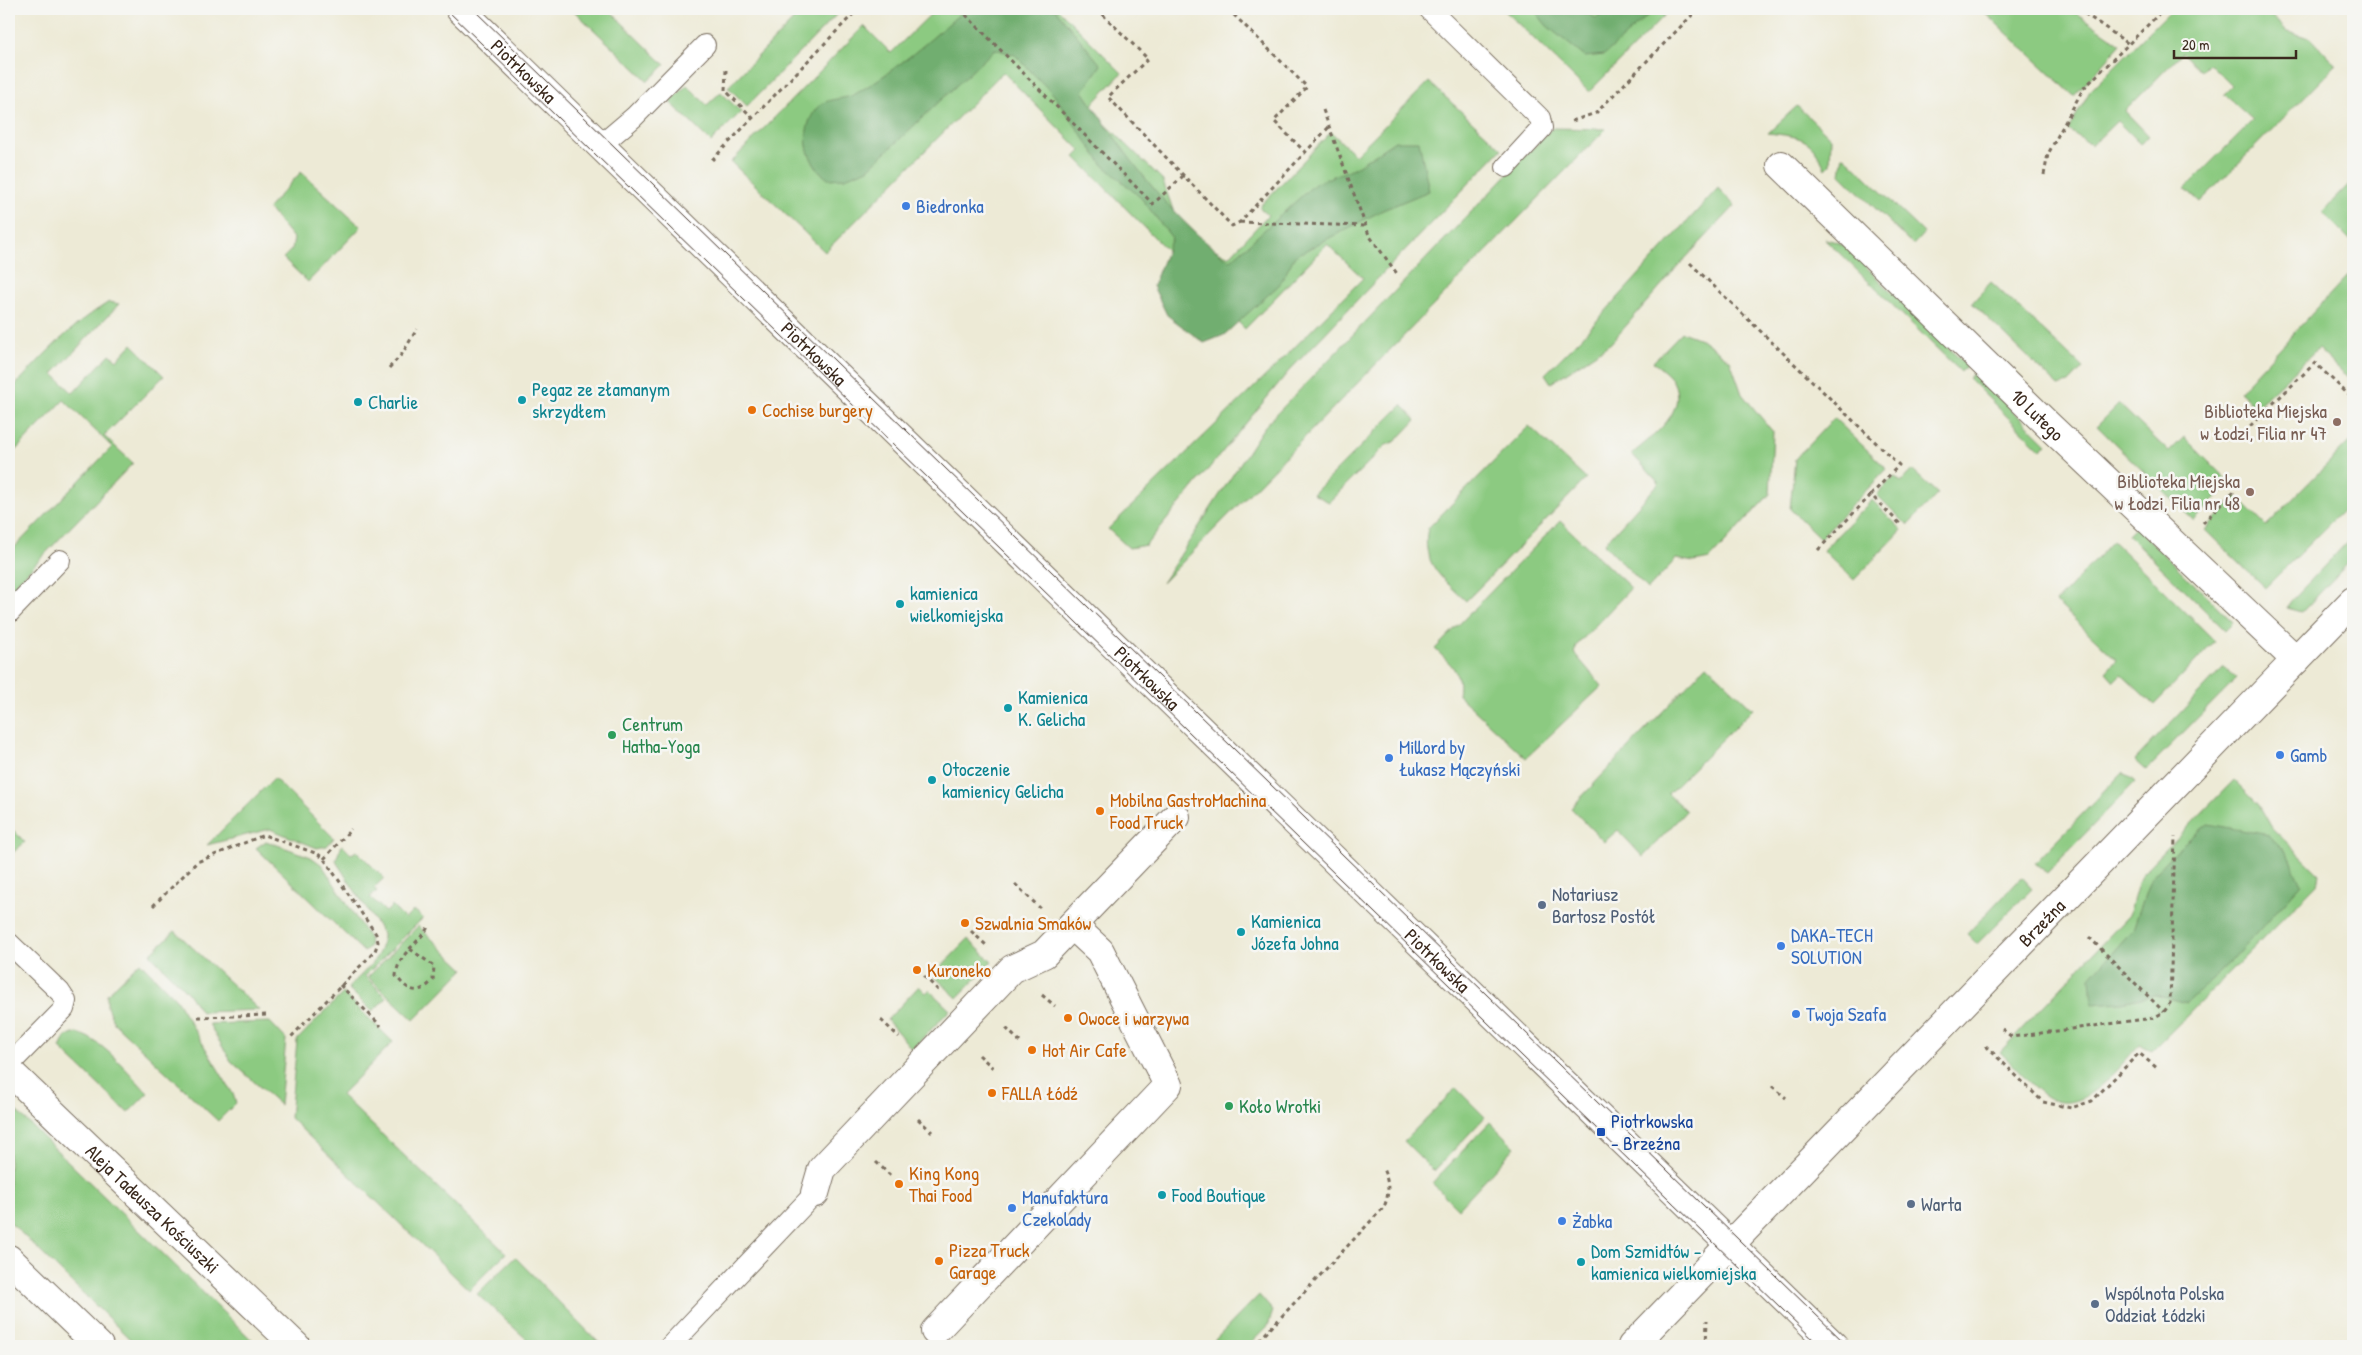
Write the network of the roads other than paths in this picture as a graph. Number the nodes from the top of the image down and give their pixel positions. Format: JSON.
{"nodes":[{"id":1,"x":460,"y":9,"type":"edge"},
{"id":2,"x":1429,"y":9,"type":"edge"},
{"id":3,"x":705,"y":45,"type":"dead end"},
{"id":4,"x":600,"y":146,"type":"junction"},
{"id":5,"x":1781,"y":165,"type":"dead end"},
{"id":6,"x":1506,"y":167,"type":"dead end"},
{"id":7,"x":60,"y":560,"type":"dead end"},
{"id":8,"x":2353,"y":600,"type":"edge"},
{"id":9,"x":9,"y":613,"type":"edge"},
{"id":10,"x":2296,"y":660,"type":"junction"},
{"id":11,"x":1176,"y":817,"type":"dead end"},
{"id":12,"x":1072,"y":924,"type":"junction"},
{"id":13,"x":9,"y":942,"type":"edge"},
{"id":14,"x":9,"y":1065,"type":"edge"},
{"id":15,"x":9,"y":1071,"type":"edge"},
{"id":16,"x":815,"y":1193,"type":"joint"},
{"id":17,"x":1730,"y":1245,"type":"junction"},
{"id":18,"x":9,"y":1259,"type":"edge"},
{"id":19,"x":934,"y":1331,"type":"dead end"},
{"id":20,"x":99,"y":1346,"type":"edge"},
{"id":21,"x":296,"y":1346,"type":"edge"},
{"id":22,"x":670,"y":1346,"type":"edge"},
{"id":23,"x":1632,"y":1346,"type":"edge"},
{"id":24,"x":1834,"y":1346,"type":"edge"}],
"edges":[{"from":1,"to":4,"type":"street","name":"Piotrkowska"},
{"from":2,"to":6,"type":"lane"},
{"from":3,"to":4,"type":"lane"},
{"from":4,"to":17,"type":"street","name":"Piotrkowska"},
{"from":5,"to":10,"type":"street","name":"10 Lutego"},
{"from":7,"to":9,"type":"lane"},
{"from":8,"to":10,"type":"street","name":"Brzeźna"},
{"from":10,"to":17,"type":"street","name":"Brzeźna"},
{"from":11,"to":12,"type":"street"},
{"from":12,"to":16,"type":"street"},
{"from":12,"to":19,"type":"street"},
{"from":13,"to":14,"type":"lane"},
{"from":15,"to":21,"type":"street","name":"Aleja Tadeusza Kościuszki"},
{"from":16,"to":22,"type":"lane"},
{"from":17,"to":23,"type":"street","name":"Brzeźna"},
{"from":17,"to":24,"type":"street","name":"Piotrkowska"},
{"from":18,"to":20,"type":"street"}]}
